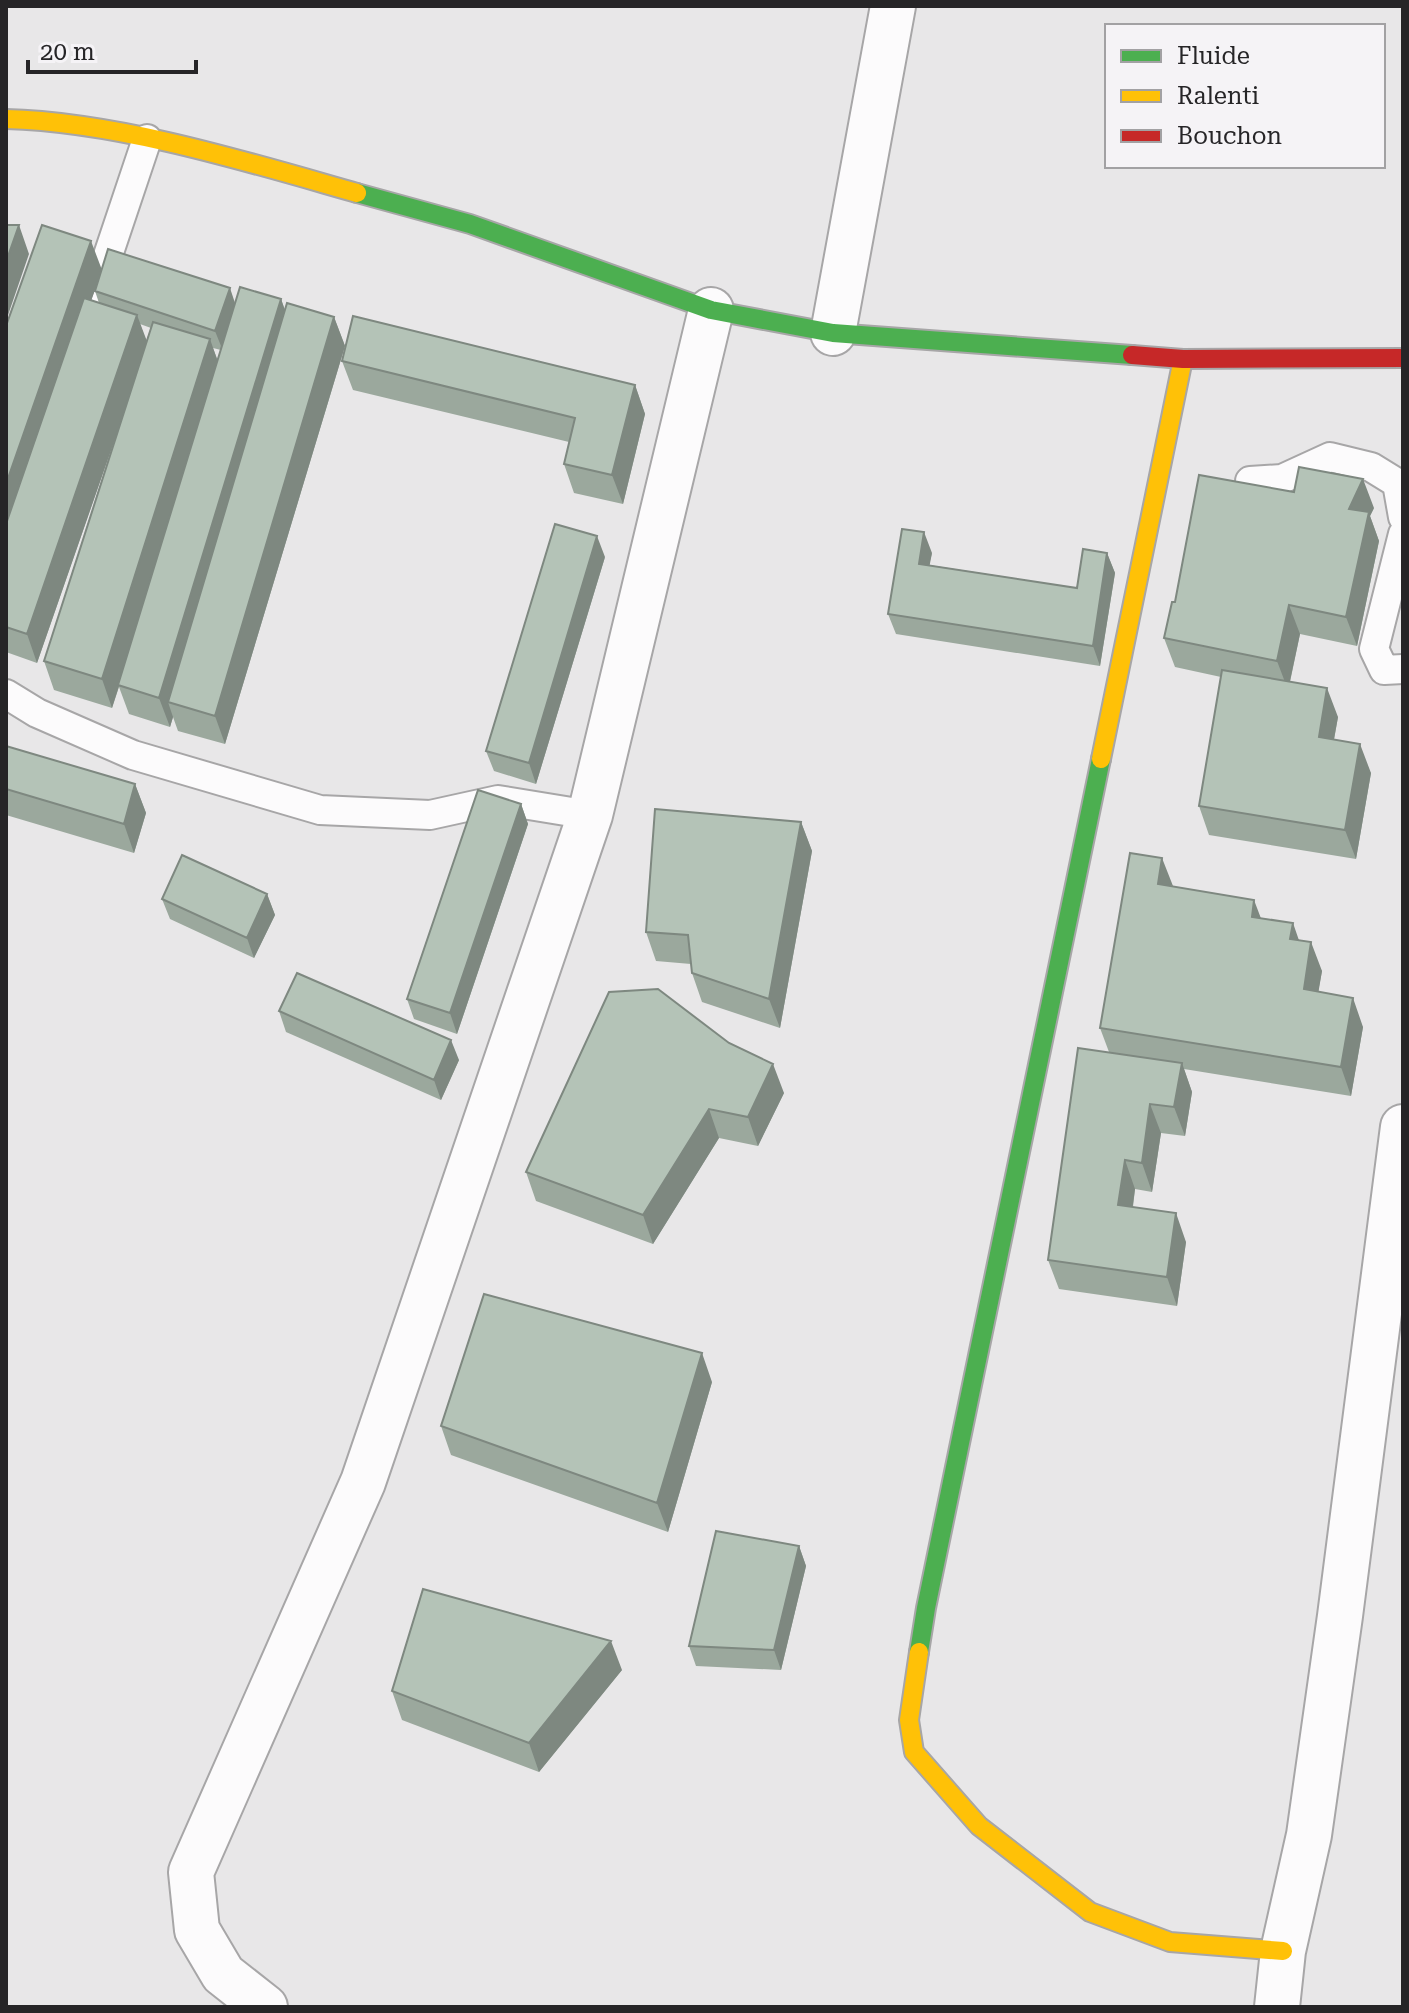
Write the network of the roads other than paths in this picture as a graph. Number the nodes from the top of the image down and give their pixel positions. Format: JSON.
{"nodes":[{"id":1,"x":893,"y":6,"type":"edge"},
{"id":2,"x":27,"y":103,"type":"dead end"},
{"id":3,"x":6,"y":119,"type":"edge"},
{"id":4,"x":47,"y":120,"type":"junction"},
{"id":5,"x":147,"y":139,"type":"junction"},
{"id":6,"x":711,"y":310,"type":"junction"},
{"id":7,"x":833,"y":333,"type":"junction"},
{"id":8,"x":1403,"y":358,"type":"edge"},
{"id":9,"x":1183,"y":359,"type":"junction"},
{"id":10,"x":71,"y":364,"type":"edge"},
{"id":11,"x":1250,"y":481,"type":"edge"},
{"id":12,"x":1403,"y":517,"type":"edge"},
{"id":13,"x":1403,"y":534,"type":"edge"},
{"id":14,"x":1403,"y":669,"type":"edge"},
{"id":15,"x":6,"y":694,"type":"edge"},
{"id":16,"x":590,"y":815,"type":"junction"},
{"id":17,"x":1403,"y":1127,"type":"edge"},
{"id":18,"x":1283,"y":1951,"type":"junction"},
{"id":19,"x":265,"y":2007,"type":"edge"},
{"id":20,"x":1277,"y":2007,"type":"edge"}],
"edges":[{"from":1,"to":7,"type":"street"},
{"from":2,"to":4,"type":"street"},
{"from":3,"to":4,"type":"street"},
{"from":4,"to":5,"type":"street"},
{"from":5,"to":6,"type":"street"},
{"from":5,"to":10,"type":"lane"},
{"from":6,"to":7,"type":"street"},
{"from":6,"to":16,"type":"street"},
{"from":7,"to":9,"type":"street"},
{"from":8,"to":9,"type":"street"},
{"from":9,"to":18,"type":"street"},
{"from":11,"to":12,"type":"lane"},
{"from":13,"to":14,"type":"lane"},
{"from":15,"to":16,"type":"lane"},
{"from":16,"to":19,"type":"street"},
{"from":17,"to":18,"type":"street"},
{"from":18,"to":20,"type":"street"}]}
